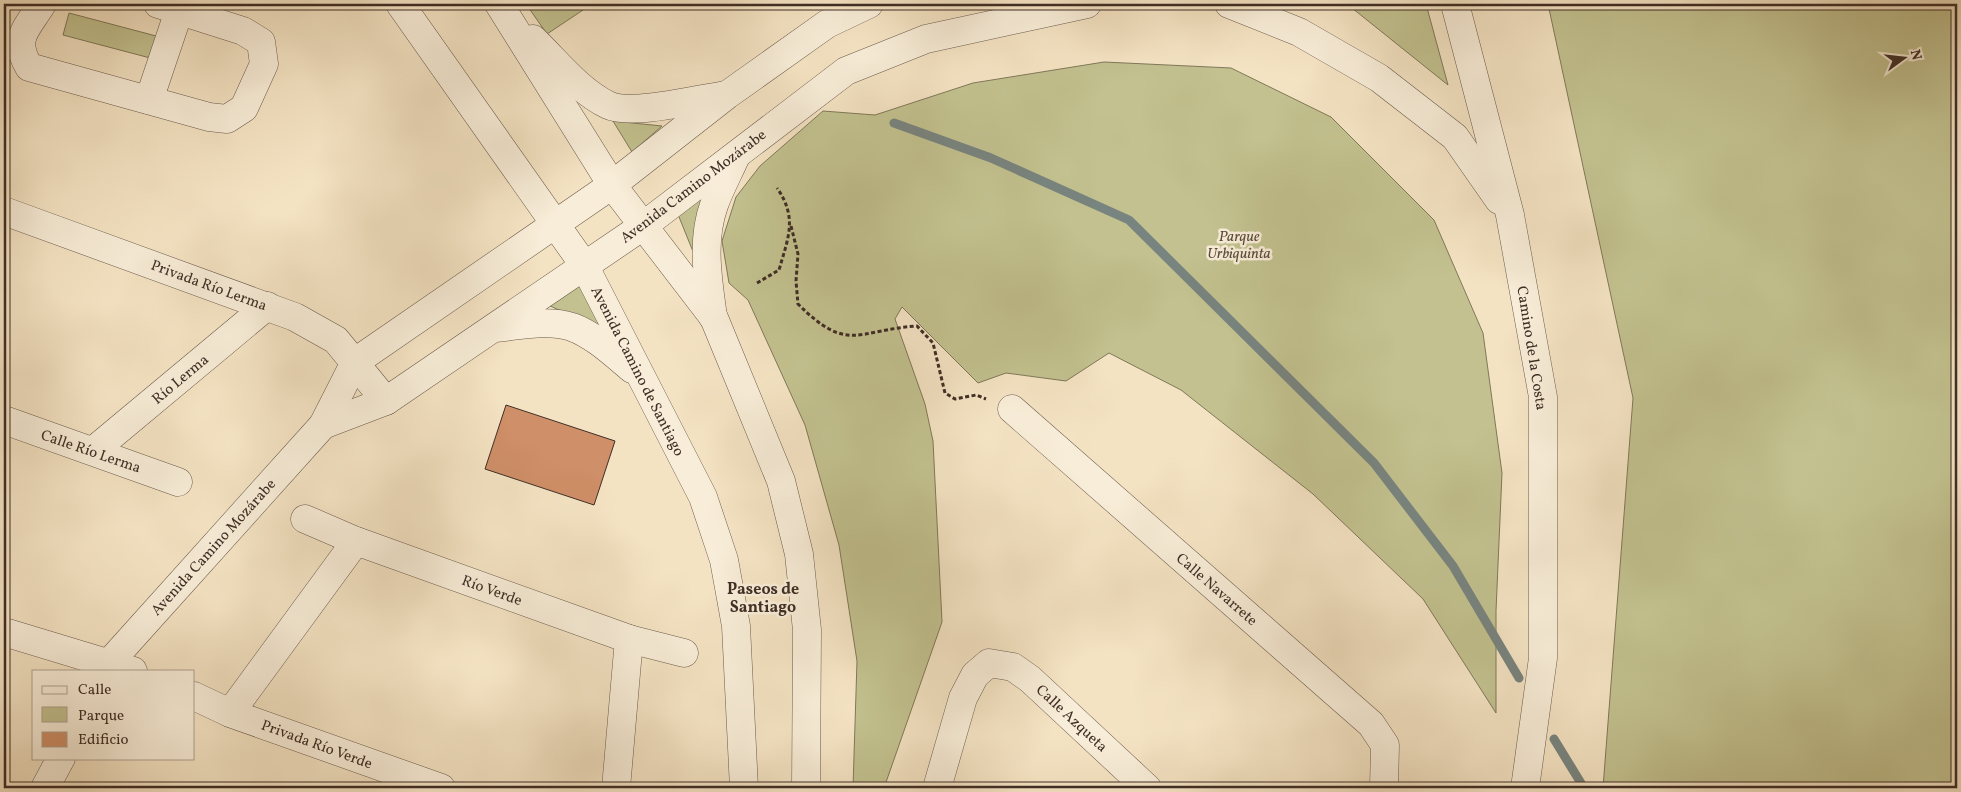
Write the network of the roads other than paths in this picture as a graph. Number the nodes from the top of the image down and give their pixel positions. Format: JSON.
{"nodes":[{"id":1,"x":42,"y":4,"type":"edge"},
{"id":2,"x":400,"y":4,"type":"edge"},
{"id":3,"x":869,"y":4,"type":"edge"},
{"id":4,"x":1087,"y":4,"type":"edge"},
{"id":5,"x":1229,"y":4,"type":"edge"},
{"id":6,"x":1455,"y":4,"type":"edge"},
{"id":7,"x":175,"y":6,"type":"edge"},
{"id":8,"x":502,"y":8,"type":"edge"},
{"id":9,"x":727,"y":95,"type":"junction"},
{"id":10,"x":149,"y":100,"type":"junction"},
{"id":11,"x":737,"y":154,"type":"junction"},
{"id":12,"x":612,"y":185,"type":"junction"},
{"id":13,"x":4,"y":210,"type":"edge"},
{"id":14,"x":1510,"y":215,"type":"junction"},
{"id":15,"x":555,"y":224,"type":"junction"},
{"id":16,"x":643,"y":226,"type":"junction"},
{"id":17,"x":584,"y":265,"type":"junction"},
{"id":18,"x":267,"y":306,"type":"junction"},
{"id":19,"x":714,"y":318,"type":"junction"},
{"id":20,"x":493,"y":328,"type":"junction"},
{"id":21,"x":355,"y":362,"type":"junction"},
{"id":22,"x":639,"y":374,"type":"junction"},
{"id":23,"x":386,"y":401,"type":"junction"},
{"id":24,"x":1012,"y":409,"type":"road end"},
{"id":25,"x":4,"y":420,"type":"edge"},
{"id":26,"x":323,"y":425,"type":"junction"},
{"id":27,"x":92,"y":452,"type":"junction"},
{"id":28,"x":178,"y":482,"type":"dead end"},
{"id":29,"x":304,"y":519,"type":"dead end"},
{"id":30,"x":356,"y":541,"type":"junction"},
{"id":31,"x":4,"y":632,"type":"edge"},
{"id":32,"x":629,"y":639,"type":"junction"},
{"id":33,"x":684,"y":653,"type":"dead end"},
{"id":34,"x":115,"y":668,"type":"edge"},
{"id":35,"x":195,"y":696,"type":"edge"},
{"id":36,"x":230,"y":713,"type":"junction"},
{"id":37,"x":59,"y":760,"type":"edge"},
{"id":38,"x":45,"y":788,"type":"edge"},
{"id":39,"x":441,"y":788,"type":"edge"},
{"id":40,"x":616,"y":788,"type":"edge"},
{"id":41,"x":744,"y":788,"type":"edge"},
{"id":42,"x":806,"y":788,"type":"edge"},
{"id":43,"x":937,"y":788,"type":"edge"},
{"id":44,"x":1147,"y":788,"type":"edge"},
{"id":45,"x":1384,"y":788,"type":"edge"},
{"id":46,"x":1525,"y":788,"type":"edge"}],
"edges":[{"from":1,"to":10,"type":"street"},
{"from":2,"to":15,"type":"street","name":"Avenida Camino de Santiago"},
{"from":3,"to":9,"type":"street","name":"Avenida Camino Mozárabe"},
{"from":4,"to":11,"type":"street","name":"Avenida Camino Mozárabe"},
{"from":5,"to":14,"type":"street"},
{"from":6,"to":14,"type":"street","name":"Camino de la Costa"},
{"from":7,"to":10,"type":"street"},
{"from":7,"to":10,"type":"street"},
{"from":8,"to":9,"type":"street"},
{"from":8,"to":12,"type":"street"},
{"from":9,"to":12,"type":"street","name":"Avenida Camino Mozárabe"},
{"from":11,"to":16,"type":"street","name":"Avenida Camino Mozárabe"},
{"from":11,"to":19,"type":"street"},
{"from":12,"to":15,"type":"street","name":"Avenida Camino Mozárabe"},
{"from":12,"to":16,"type":"street"},
{"from":13,"to":18,"type":"street","name":"Privada Río Lerma"},
{"from":14,"to":46,"type":"street","name":"Camino de la Costa"},
{"from":15,"to":17,"type":"street","name":"Avenida Camino de Santiago"},
{"from":15,"to":21,"type":"street","name":"Avenida Camino Mozárabe"},
{"from":16,"to":17,"type":"street","name":"Avenida Camino Mozárabe"},
{"from":16,"to":19,"type":"street"},
{"from":17,"to":20,"type":"street","name":"Avenida Camino Mozárabe"},
{"from":17,"to":22,"type":"street","name":"Avenida Camino de Santiago"},
{"from":18,"to":21,"type":"street","name":"Privada Río Lerma"},
{"from":18,"to":27,"type":"street","name":"Río Lerma"},
{"from":19,"to":42,"type":"street"},
{"from":20,"to":22,"type":"street"},
{"from":20,"to":23,"type":"street","name":"Avenida Camino Mozárabe"},
{"from":21,"to":23,"type":"street","name":"Privada Río Lerma"},
{"from":21,"to":26,"type":"street","name":"Avenida Camino Mozárabe"},
{"from":22,"to":41,"type":"street","name":"Avenida Camino de Santiago"},
{"from":23,"to":26,"type":"street","name":"Avenida Camino Mozárabe"},
{"from":24,"to":45,"type":"street","name":"Calle Navarrete"},
{"from":25,"to":27,"type":"street","name":"Calle Río Lerma"},
{"from":26,"to":34,"type":"street","name":"Avenida Camino Mozárabe"},
{"from":27,"to":28,"type":"street","name":"Calle Río Lerma"},
{"from":29,"to":30,"type":"street","name":"Río Verde"},
{"from":30,"to":32,"type":"street","name":"Río Verde"},
{"from":30,"to":36,"type":"street"},
{"from":31,"to":34,"type":"street"},
{"from":32,"to":33,"type":"street","name":"Río Verde"},
{"from":32,"to":40,"type":"street"},
{"from":35,"to":36,"type":"street","name":"Privada Río Verde"},
{"from":36,"to":39,"type":"street","name":"Privada Río Verde"},
{"from":37,"to":38,"type":"street"},
{"from":43,"to":44,"type":"street","name":"Calle Azqueta"}]}
